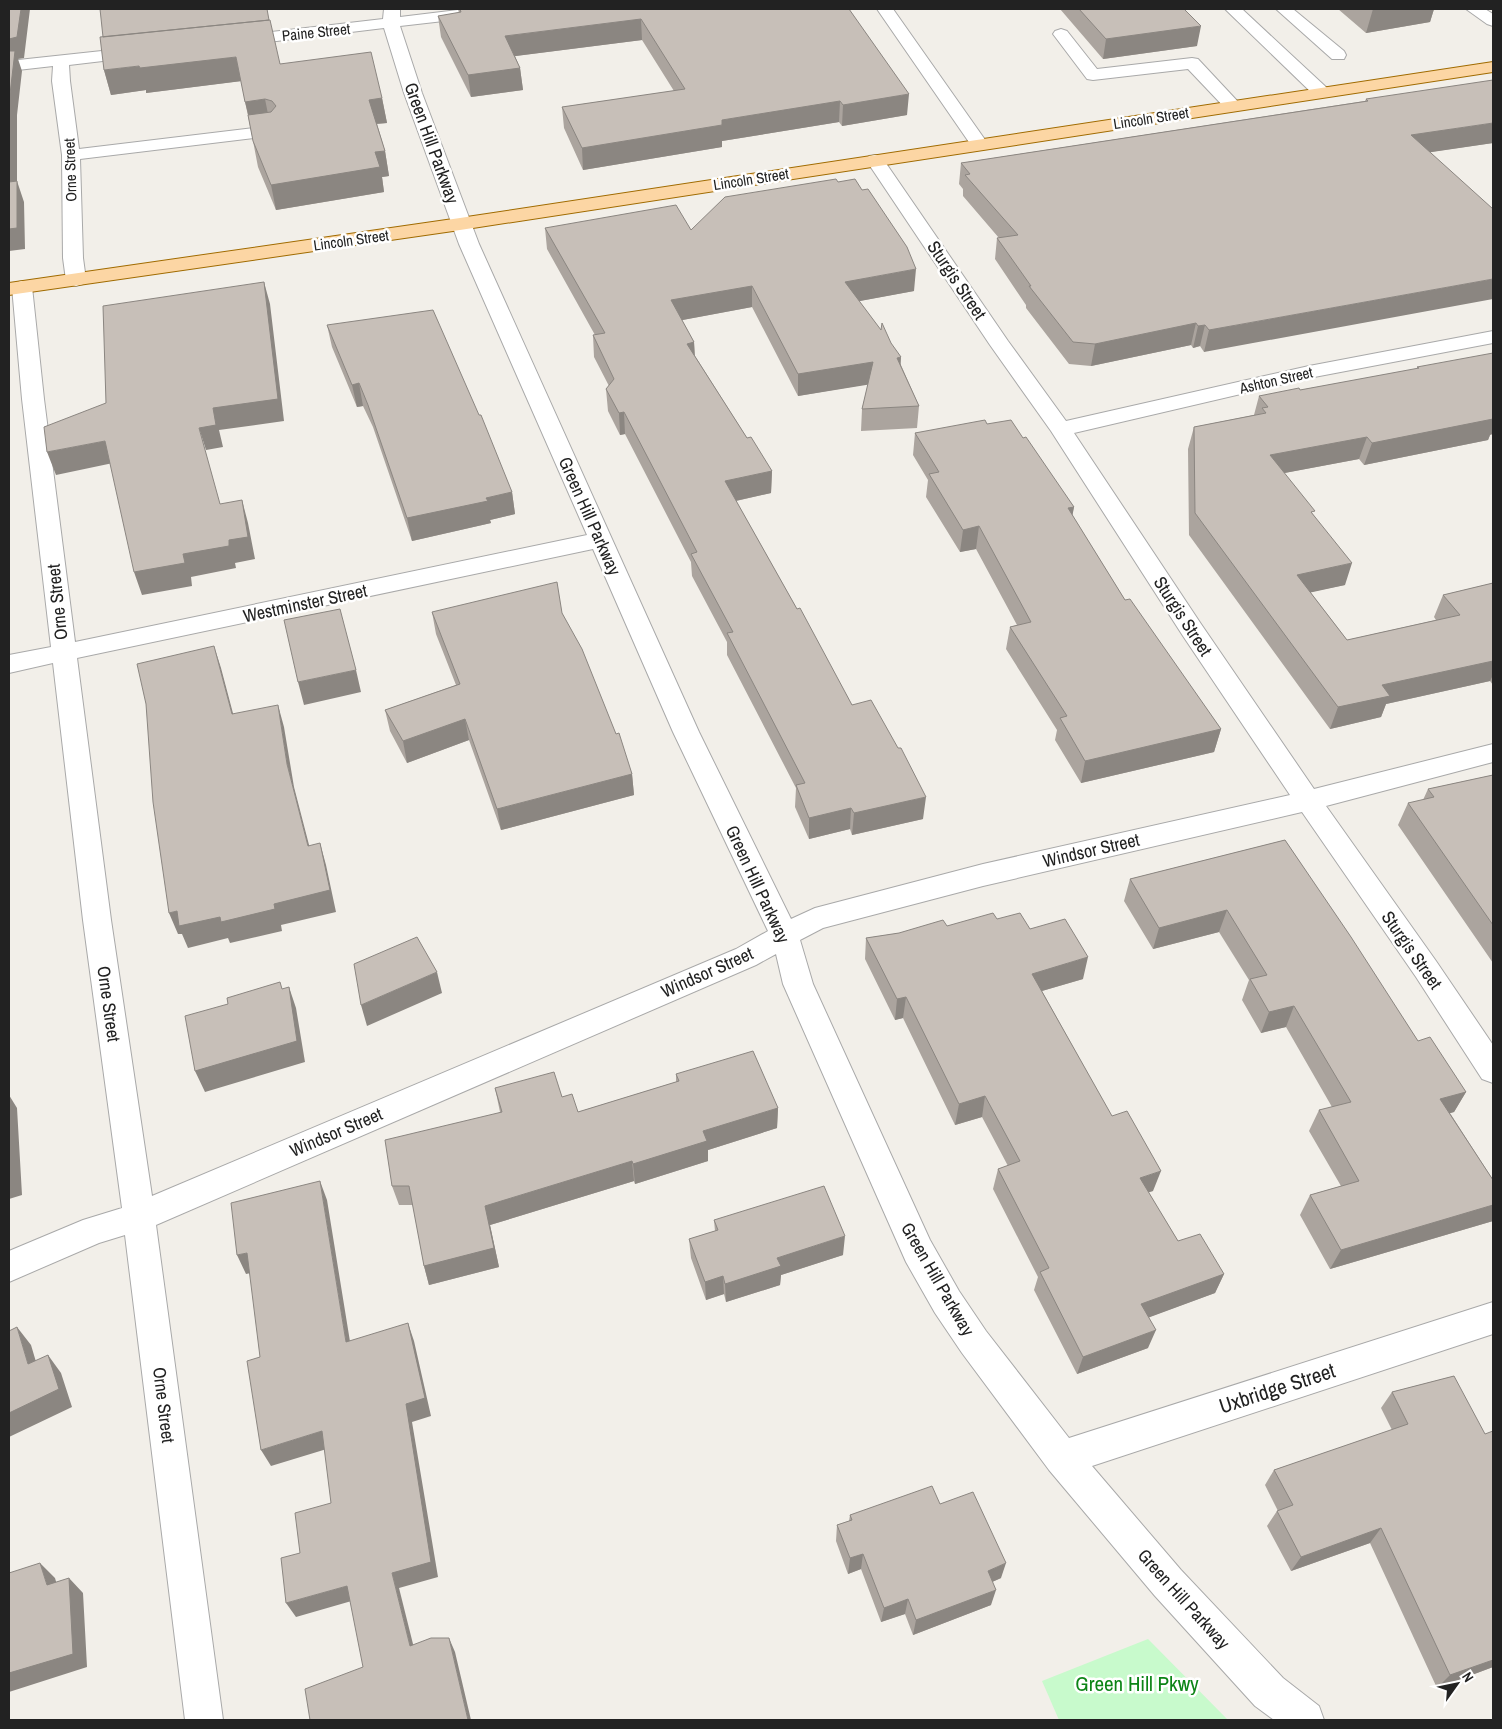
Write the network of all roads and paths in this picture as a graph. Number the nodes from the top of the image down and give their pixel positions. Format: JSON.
{"nodes":[{"id":1,"x":505,"y":9,"type":"edge"},
{"id":2,"x":885,"y":9,"type":"edge"},
{"id":3,"x":1233,"y":9,"type":"edge"},
{"id":4,"x":1284,"y":9,"type":"edge"},
{"id":5,"x":1474,"y":9,"type":"edge"},
{"id":6,"x":391,"y":16,"type":"edge"},
{"id":7,"x":1493,"y":21,"type":"edge"},
{"id":8,"x":1061,"y":34,"type":"dead end"},
{"id":9,"x":221,"y":43,"type":"edge"},
{"id":10,"x":155,"y":50,"type":"edge"},
{"id":11,"x":61,"y":61,"type":"junction"},
{"id":12,"x":1290,"y":64,"type":"junction"},
{"id":13,"x":9,"y":66,"type":"edge"},
{"id":14,"x":1493,"y":67,"type":"edge"},
{"id":15,"x":1321,"y":92,"type":"junction"},
{"id":16,"x":1232,"y":106,"type":"junction"},
{"id":17,"x":270,"y":131,"type":"edge"},
{"id":18,"x":980,"y":144,"type":"junction"},
{"id":19,"x":71,"y":155,"type":"junction"},
{"id":20,"x":876,"y":160,"type":"junction"},
{"id":21,"x":460,"y":224,"type":"junction"},
{"id":22,"x":76,"y":280,"type":"junction"},
{"id":23,"x":15,"y":288,"type":"edge"},
{"id":24,"x":1493,"y":337,"type":"edge"},
{"id":25,"x":1060,"y":429,"type":"junction"},
{"id":26,"x":600,"y":540,"type":"junction"},
{"id":27,"x":63,"y":654,"type":"junction"},
{"id":28,"x":9,"y":664,"type":"edge"},
{"id":29,"x":1493,"y":753,"type":"edge"},
{"id":30,"x":1308,"y":802,"type":"junction"},
{"id":31,"x":785,"y":936,"type":"junction"},
{"id":32,"x":1493,"y":1070,"type":"edge"},
{"id":33,"x":139,"y":1217,"type":"junction"},
{"id":34,"x":9,"y":1267,"type":"edge"},
{"id":35,"x":1493,"y":1318,"type":"edge"},
{"id":36,"x":1062,"y":1458,"type":"junction"},
{"id":37,"x":204,"y":1720,"type":"edge"},
{"id":38,"x":1305,"y":1720,"type":"edge"}],
"edges":[{"from":1,"to":6,"type":"street","name":"Paine Street"},
{"from":2,"to":18,"type":"street"},
{"from":3,"to":12,"type":"street"},
{"from":4,"to":12,"type":"street"},
{"from":5,"to":7,"type":"street"},
{"from":6,"to":9,"type":"street","name":"Paine Street"},
{"from":6,"to":21,"type":"street","name":"Green Hill Parkway"},
{"from":8,"to":16,"type":"street"},
{"from":10,"to":11,"type":"street"},
{"from":11,"to":13,"type":"street"},
{"from":11,"to":19,"type":"street","name":"Orne Street"},
{"from":12,"to":15,"type":"street"},
{"from":14,"to":15,"type":"main road","name":"Lincoln Street"},
{"from":15,"to":16,"type":"main road","name":"Lincoln Street"},
{"from":16,"to":18,"type":"main road","name":"Lincoln Street"},
{"from":17,"to":19,"type":"street"},
{"from":18,"to":20,"type":"main road","name":"Lincoln Street"},
{"from":19,"to":22,"type":"street","name":"Orne Street"},
{"from":20,"to":21,"type":"main road","name":"Lincoln Street"},
{"from":20,"to":25,"type":"street","name":"Sturgis Street"},
{"from":21,"to":22,"type":"main road","name":"Lincoln Street"},
{"from":21,"to":26,"type":"street","name":"Green Hill Parkway"},
{"from":22,"to":23,"type":"main road","name":"Lincoln Street"},
{"from":23,"to":27,"type":"street","name":"Orne Street"},
{"from":24,"to":25,"type":"street","name":"Ashton Street"},
{"from":25,"to":30,"type":"street","name":"Sturgis Street"},
{"from":26,"to":27,"type":"street","name":"Westminster Street"},
{"from":26,"to":31,"type":"street","name":"Green Hill Parkway"},
{"from":27,"to":28,"type":"street","name":"Westminster Street"},
{"from":27,"to":33,"type":"street","name":"Orne Street"},
{"from":29,"to":30,"type":"street","name":"Windsor Street"},
{"from":30,"to":31,"type":"street","name":"Windsor Street"},
{"from":30,"to":32,"type":"street","name":"Sturgis Street"},
{"from":31,"to":33,"type":"street","name":"Windsor Street"},
{"from":31,"to":36,"type":"street","name":"Green Hill Parkway"},
{"from":33,"to":34,"type":"street","name":"Windsor Street"},
{"from":33,"to":37,"type":"street","name":"Orne Street"},
{"from":35,"to":36,"type":"street","name":"Uxbridge Street"},
{"from":36,"to":38,"type":"street","name":"Green Hill Parkway"}]}
